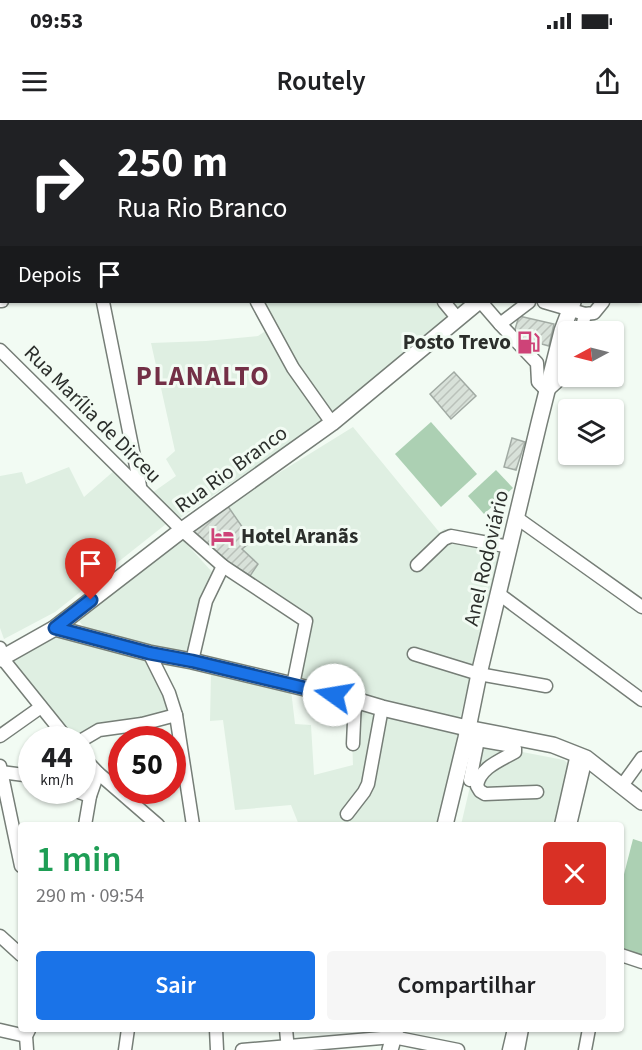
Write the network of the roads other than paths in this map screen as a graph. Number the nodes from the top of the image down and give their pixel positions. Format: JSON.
{"nodes":[{"id":1,"x":103,"y":303,"type":"edge"},
{"id":2,"x":258,"y":303,"type":"edge"},
{"id":3,"x":445,"y":303,"type":"edge"},
{"id":4,"x":479,"y":303,"type":"edge"},
{"id":5,"x":481,"y":303,"type":"edge"},
{"id":6,"x":528,"y":303,"type":"edge"},
{"id":7,"x":549,"y":303,"type":"edge"},
{"id":8,"x":602,"y":303,"type":"edge"},
{"id":9,"x":576,"y":308,"type":"edge"},
{"id":10,"x":458,"y":319,"type":"junction"},
{"id":11,"x":500,"y":324,"type":"junction"},
{"id":12,"x":0,"y":350,"type":"edge"},
{"id":13,"x":558,"y":381,"type":"edge"},
{"id":14,"x":547,"y":391,"type":"junction"},
{"id":15,"x":332,"y":423,"type":"junction"},
{"id":16,"x":140,"y":488,"type":"junction"},
{"id":17,"x":517,"y":518,"type":"junction"},
{"id":18,"x":182,"y":530,"type":"junction"},
{"id":19,"x":510,"y":547,"type":"junction"},
{"id":20,"x":417,"y":565,"type":"dead end"},
{"id":21,"x":223,"y":566,"type":"junction"},
{"id":22,"x":499,"y":594,"type":"junction"},
{"id":23,"x":642,"y":607,"type":"edge"},
{"id":24,"x":55,"y":628,"type":"junction"},
{"id":25,"x":149,"y":653,"type":"junction"},
{"id":26,"x":414,"y":654,"type":"dead end"},
{"id":27,"x":1,"y":655,"type":"edge"},
{"id":28,"x":192,"y":661,"type":"junction"},
{"id":29,"x":479,"y":674,"type":"junction"},
{"id":30,"x":293,"y":685,"type":"junction"},
{"id":31,"x":546,"y":686,"type":"dead end"},
{"id":32,"x":355,"y":700,"type":"junction"},
{"id":33,"x":642,"y":700,"type":"edge"},
{"id":34,"x":41,"y":707,"type":"junction"},
{"id":35,"x":382,"y":708,"type":"junction"},
{"id":36,"x":176,"y":715,"type":"junction"},
{"id":37,"x":57,"y":726,"type":"edge"},
{"id":38,"x":96,"y":732,"type":"edge"},
{"id":39,"x":470,"y":735,"type":"junction"},
{"id":40,"x":0,"y":736,"type":"edge"},
{"id":41,"x":354,"y":744,"type":"dead end"},
{"id":42,"x":581,"y":756,"type":"junction"},
{"id":43,"x":642,"y":758,"type":"edge"},
{"id":44,"x":1,"y":769,"type":"edge"},
{"id":45,"x":18,"y":773,"type":"edge"},
{"id":46,"x":98,"y":773,"type":"joint"},
{"id":47,"x":96,"y":779,"type":"edge"},
{"id":48,"x":470,"y":780,"type":"dead end"},
{"id":49,"x":621,"y":787,"type":"junction"},
{"id":50,"x":537,"y":792,"type":"dead end"},
{"id":51,"x":642,"y":801,"type":"edge"},
{"id":52,"x":89,"y":804,"type":"edge"},
{"id":53,"x":347,"y":814,"type":"dead end"},
{"id":54,"x":86,"y":822,"type":"edge"},
{"id":55,"x":155,"y":822,"type":"edge"},
{"id":56,"x":193,"y":822,"type":"edge"},
{"id":57,"x":446,"y":822,"type":"edge"},
{"id":58,"x":562,"y":822,"type":"edge"},
{"id":59,"x":570,"y":822,"type":"edge"},
{"id":60,"x":18,"y":851,"type":"edge"},
{"id":61,"x":0,"y":936,"type":"edge"},
{"id":62,"x":18,"y":951,"type":"edge"},
{"id":63,"x":624,"y":956,"type":"edge"},
{"id":64,"x":642,"y":962,"type":"edge"},
{"id":65,"x":0,"y":1030,"type":"edge"},
{"id":66,"x":18,"y":1031,"type":"edge"},
{"id":67,"x":28,"y":1032,"type":"edge"},
{"id":68,"x":128,"y":1032,"type":"edge"},
{"id":69,"x":216,"y":1032,"type":"edge"},
{"id":70,"x":285,"y":1032,"type":"edge"},
{"id":71,"x":513,"y":1032,"type":"edge"},
{"id":72,"x":521,"y":1032,"type":"edge"},
{"id":73,"x":588,"y":1032,"type":"edge"},
{"id":74,"x":393,"y":1039,"type":"edge"},
{"id":75,"x":288,"y":1048,"type":"edge"},
{"id":76,"x":27,"y":1050,"type":"edge"},
{"id":77,"x":125,"y":1050,"type":"edge"},
{"id":78,"x":217,"y":1050,"type":"edge"},
{"id":79,"x":242,"y":1050,"type":"edge"},
{"id":80,"x":458,"y":1050,"type":"edge"},
{"id":81,"x":509,"y":1050,"type":"edge"},
{"id":82,"x":518,"y":1050,"type":"edge"},
{"id":83,"x":585,"y":1050,"type":"edge"}],
"edges":[{"from":1,"to":16,"type":"street"},
{"from":2,"to":15,"type":"street"},
{"from":3,"to":10,"type":"street"},
{"from":4,"to":10,"type":"main road","name":"Rua Rio Branco"},
{"from":5,"to":11,"type":"street"},
{"from":6,"to":11,"type":"street"},
{"from":7,"to":9,"type":"street"},
{"from":8,"to":9,"type":"street"},
{"from":9,"to":14,"type":"main road","name":"Anel Rodoviário"},
{"from":10,"to":15,"type":"main road","name":"Rua Rio Branco"},
{"from":11,"to":14,"type":"street"},
{"from":12,"to":16,"type":"street","name":"Rua Marília de Dirceu"},
{"from":13,"to":14,"type":"street"},
{"from":14,"to":17,"type":"main road","name":"Anel Rodoviário"},
{"from":15,"to":18,"type":"main road","name":"Rua Rio Branco"},
{"from":16,"to":18,"type":"street","name":"Rua Marília de Dirceu"},
{"from":17,"to":19,"type":"main road","name":"Anel Rodoviário"},
{"from":17,"to":23,"type":"street"},
{"from":18,"to":21,"type":"street","name":"Rua Marília de Dirceu"},
{"from":18,"to":24,"type":"main road","name":"Rua Rio Branco"},
{"from":19,"to":20,"type":"street"},
{"from":19,"to":22,"type":"main road","name":"Anel Rodoviário"},
{"from":21,"to":28,"type":"street"},
{"from":21,"to":30,"type":"street","name":"Rua Marília de Dirceu"},
{"from":22,"to":29,"type":"main road","name":"Anel Rodoviário"},
{"from":22,"to":33,"type":"street"},
{"from":24,"to":25,"type":"main road"},
{"from":24,"to":27,"type":"main road","name":"Rua Rio Branco"},
{"from":25,"to":28,"type":"main road"},
{"from":25,"to":36,"type":"street"},
{"from":26,"to":29,"type":"street"},
{"from":27,"to":34,"type":"street"},
{"from":28,"to":30,"type":"main road"},
{"from":29,"to":31,"type":"street"},
{"from":29,"to":39,"type":"main road","name":"Anel Rodoviário"},
{"from":30,"to":32,"type":"main road"},
{"from":32,"to":35,"type":"main road"},
{"from":32,"to":41,"type":"street"},
{"from":34,"to":37,"type":"street"},
{"from":34,"to":40,"type":"street"},
{"from":35,"to":39,"type":"main road"},
{"from":35,"to":53,"type":"street"},
{"from":36,"to":38,"type":"street"},
{"from":36,"to":56,"type":"street"},
{"from":39,"to":42,"type":"main road"},
{"from":39,"to":48,"type":"street"},
{"from":39,"to":50,"type":"street"},
{"from":39,"to":57,"type":"main road","name":"Anel Rodoviário"},
{"from":42,"to":49,"type":"main road"},
{"from":42,"to":58,"type":"street"},
{"from":42,"to":59,"type":"street"},
{"from":43,"to":49,"type":"street"},
{"from":44,"to":45,"type":"street"},
{"from":44,"to":60,"type":"street"},
{"from":46,"to":47,"type":"street"},
{"from":46,"to":55,"type":"street"},
{"from":49,"to":51,"type":"main road"},
{"from":52,"to":54,"type":"street"},
{"from":61,"to":62,"type":"street"},
{"from":63,"to":64,"type":"street"},
{"from":65,"to":66,"type":"street"},
{"from":67,"to":76,"type":"street"},
{"from":68,"to":77,"type":"street"},
{"from":69,"to":78,"type":"street"},
{"from":70,"to":75,"type":"street"},
{"from":71,"to":81,"type":"street"},
{"from":72,"to":82,"type":"street"},
{"from":73,"to":83,"type":"street"},
{"from":74,"to":75,"type":"street"},
{"from":74,"to":80,"type":"street"},
{"from":75,"to":79,"type":"street"}]}
